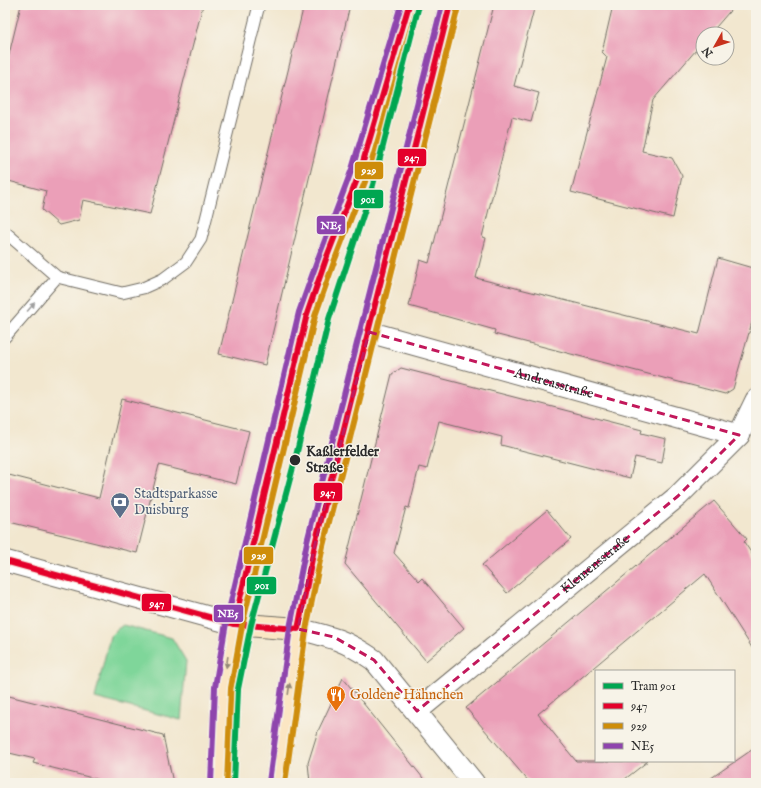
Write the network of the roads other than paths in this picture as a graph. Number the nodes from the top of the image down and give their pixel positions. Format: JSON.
{"nodes":[{"id":1,"x":259,"y":5,"type":"edge"},
{"id":2,"x":409,"y":5,"type":"edge"},
{"id":3,"x":450,"y":5,"type":"edge"},
{"id":4,"x":5,"y":233,"type":"edge"},
{"id":5,"x":57,"y":277,"type":"junction"},
{"id":6,"x":369,"y":332,"type":"junction"},
{"id":7,"x":5,"y":336,"type":"edge"},
{"id":8,"x":756,"y":400,"type":"edge"},
{"id":9,"x":739,"y":434,"type":"junction"},
{"id":10,"x":5,"y":561,"type":"edge"},
{"id":11,"x":234,"y":624,"type":"junction"},
{"id":12,"x":298,"y":629,"type":"junction"},
{"id":13,"x":417,"y":711,"type":"junction"},
{"id":14,"x":219,"y":783,"type":"edge"},
{"id":15,"x":277,"y":783,"type":"edge"},
{"id":16,"x":474,"y":783,"type":"edge"}],
"edges":[{"from":1,"to":5,"type":"lane"},
{"from":2,"to":11,"type":"main road"},
{"from":3,"to":6,"type":"main road"},
{"from":4,"to":5,"type":"lane"},
{"from":7,"to":5,"type":"lane","one_way":true},
{"from":6,"to":9,"type":"street","name":"Andreasstraße"},
{"from":6,"to":12,"type":"main road"},
{"from":8,"to":9,"type":"street","name":"Klemensstraße"},
{"from":9,"to":13,"type":"street","name":"Klemensstraße"},
{"from":10,"to":11,"type":"street"},
{"from":11,"to":12,"type":"main road"},
{"from":11,"to":14,"type":"main road","one_way":true},
{"from":12,"to":13,"type":"street"},
{"from":15,"to":12,"type":"main road","one_way":true},
{"from":13,"to":16,"type":"street"}]}
